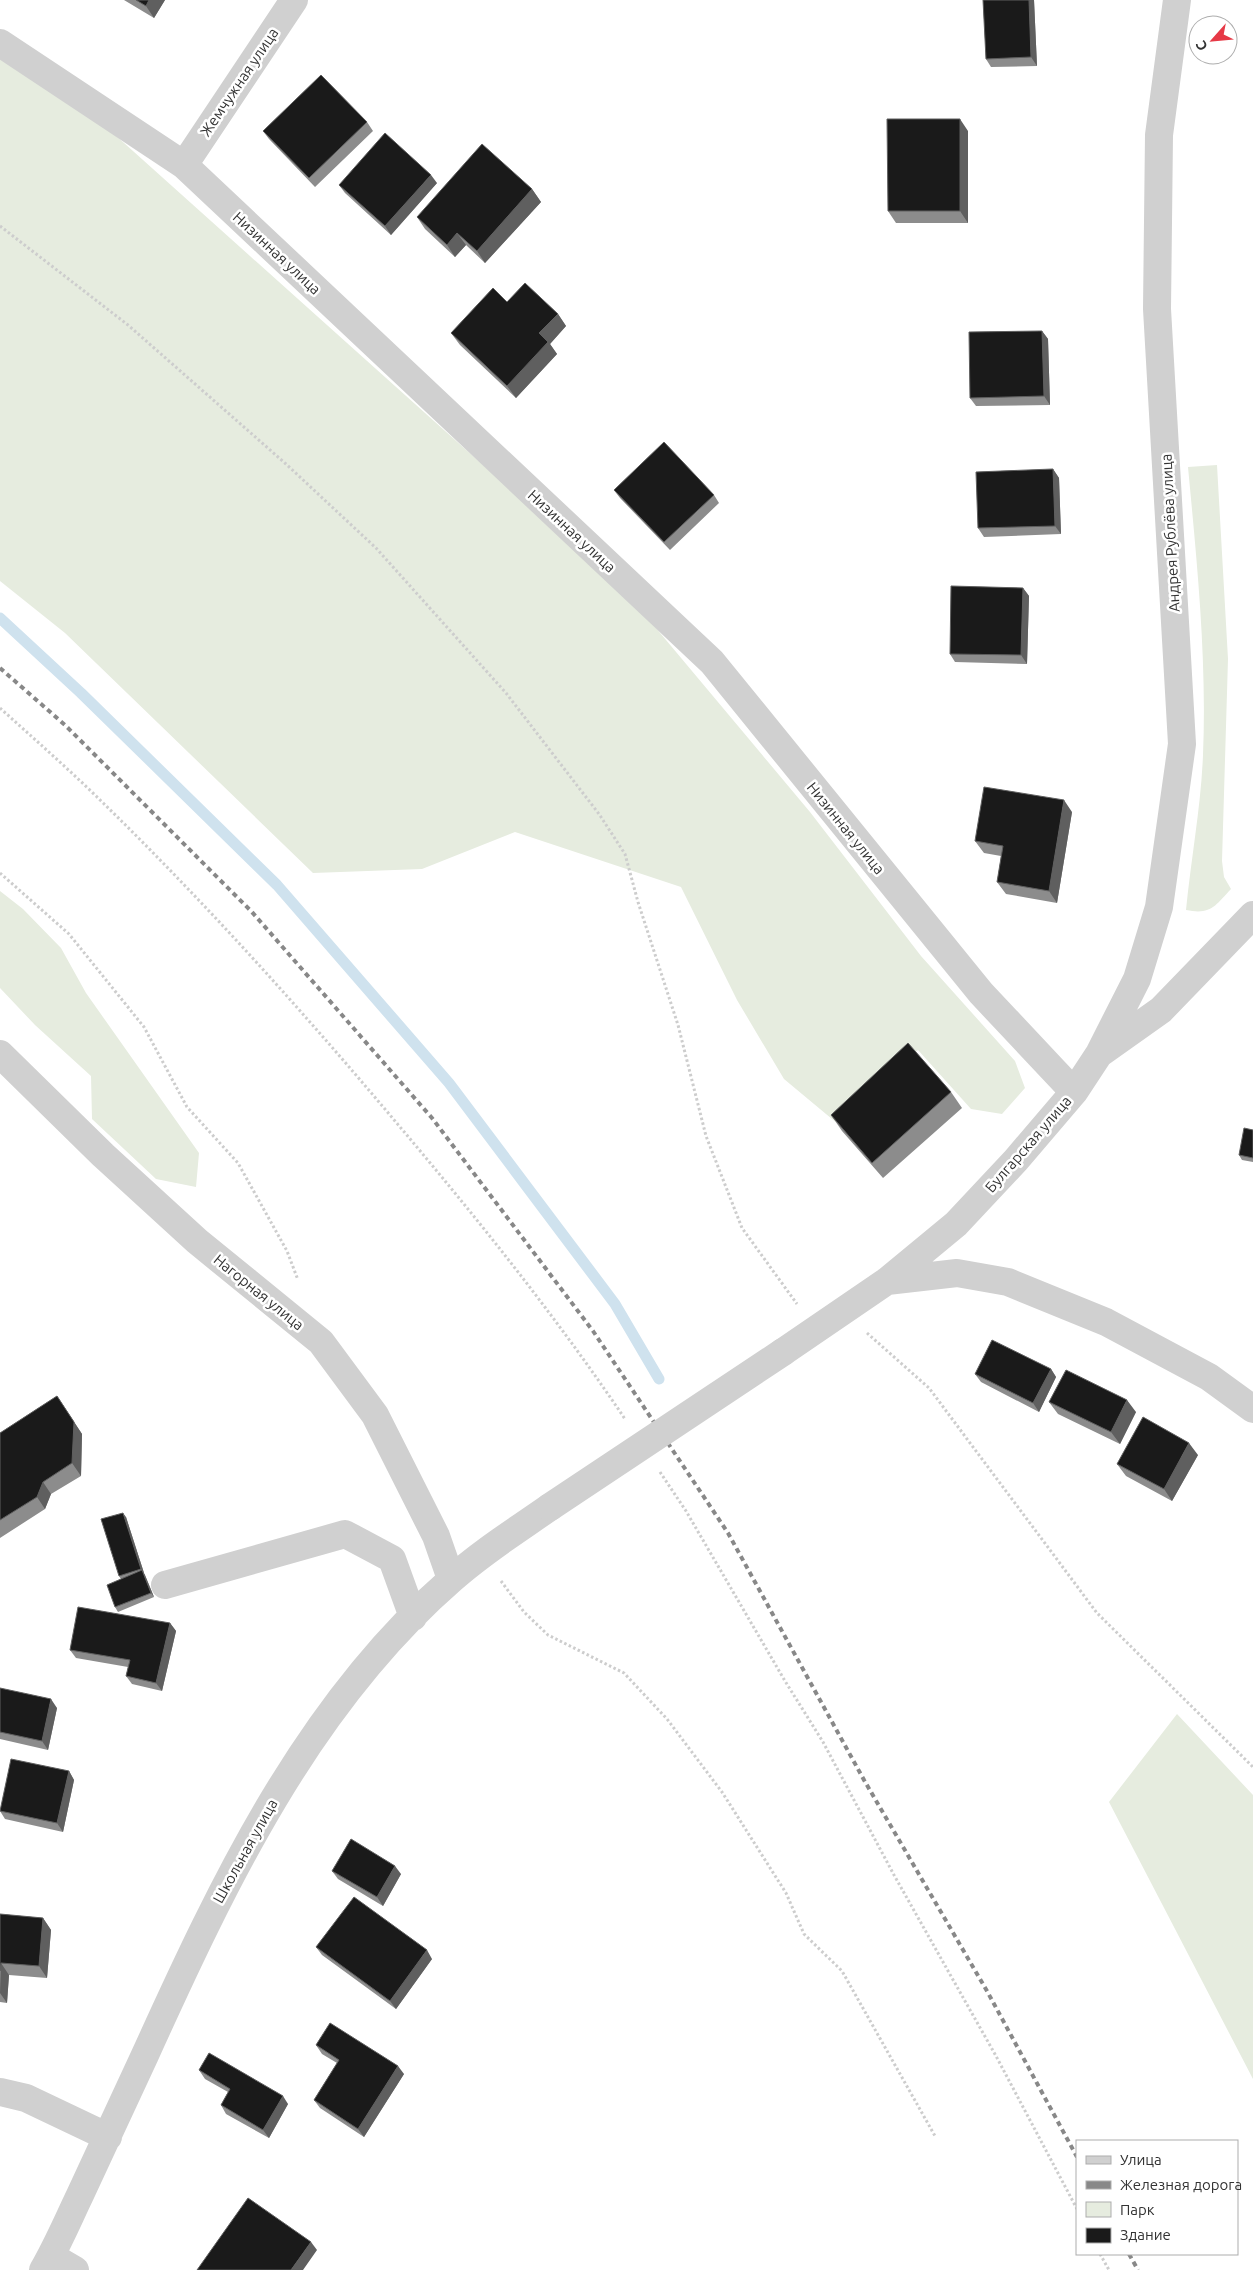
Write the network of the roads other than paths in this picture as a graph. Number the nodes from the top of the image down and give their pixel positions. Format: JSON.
{"nodes":[{"id":1,"x":294,"y":0,"type":"edge"},
{"id":2,"x":1177,"y":0,"type":"edge"},
{"id":3,"x":0,"y":43,"type":"edge"},
{"id":4,"x":184,"y":165,"type":"junction"},
{"id":5,"x":1253,"y":915,"type":"edge"},
{"id":6,"x":0,"y":1054,"type":"edge"},
{"id":7,"x":1100,"y":1054,"type":"junction"},
{"id":8,"x":1074,"y":1092,"type":"junction"},
{"id":9,"x":887,"y":1281,"type":"junction"},
{"id":10,"x":1253,"y":1409,"type":"edge"},
{"id":11,"x":550,"y":1507,"type":"joint"},
{"id":12,"x":451,"y":1579,"type":"junction"},
{"id":13,"x":165,"y":1585,"type":"dead end"},
{"id":14,"x":413,"y":1617,"type":"junction"},
{"id":15,"x":0,"y":2092,"type":"edge"},
{"id":16,"x":108,"y":2137,"type":"junction"},
{"id":17,"x":47,"y":2263,"type":"edge"},
{"id":18,"x":75,"y":2270,"type":"edge"}],
"edges":[{"from":1,"to":4,"type":"street","name":"Жемчужная улица"},
{"from":2,"to":7,"type":"street","name":"Андрея Рублёва улица"},
{"from":3,"to":4,"type":"street","name":"Низинная улица"},
{"from":4,"to":8,"type":"street","name":"Низинная улица"},
{"from":5,"to":7,"type":"street","name":"Булгарская улица"},
{"from":6,"to":12,"type":"street","name":"Нагорная улица"},
{"from":7,"to":8,"type":"street","name":"Булгарская улица"},
{"from":8,"to":9,"type":"street","name":"Булгарская улица"},
{"from":9,"to":10,"type":"street"},
{"from":9,"to":11,"type":"street","name":"Булгарская улица","bridge":true},
{"from":11,"to":12,"type":"street","name":"Школьная улица"},
{"from":12,"to":14,"type":"street","name":"Школьная улица"},
{"from":13,"to":14,"type":"street"},
{"from":14,"to":16,"type":"street","name":"Школьная улица"},
{"from":15,"to":16,"type":"street"},
{"from":16,"to":17,"type":"street","name":"Школьная улица"},
{"from":17,"to":18,"type":"street"}]}
